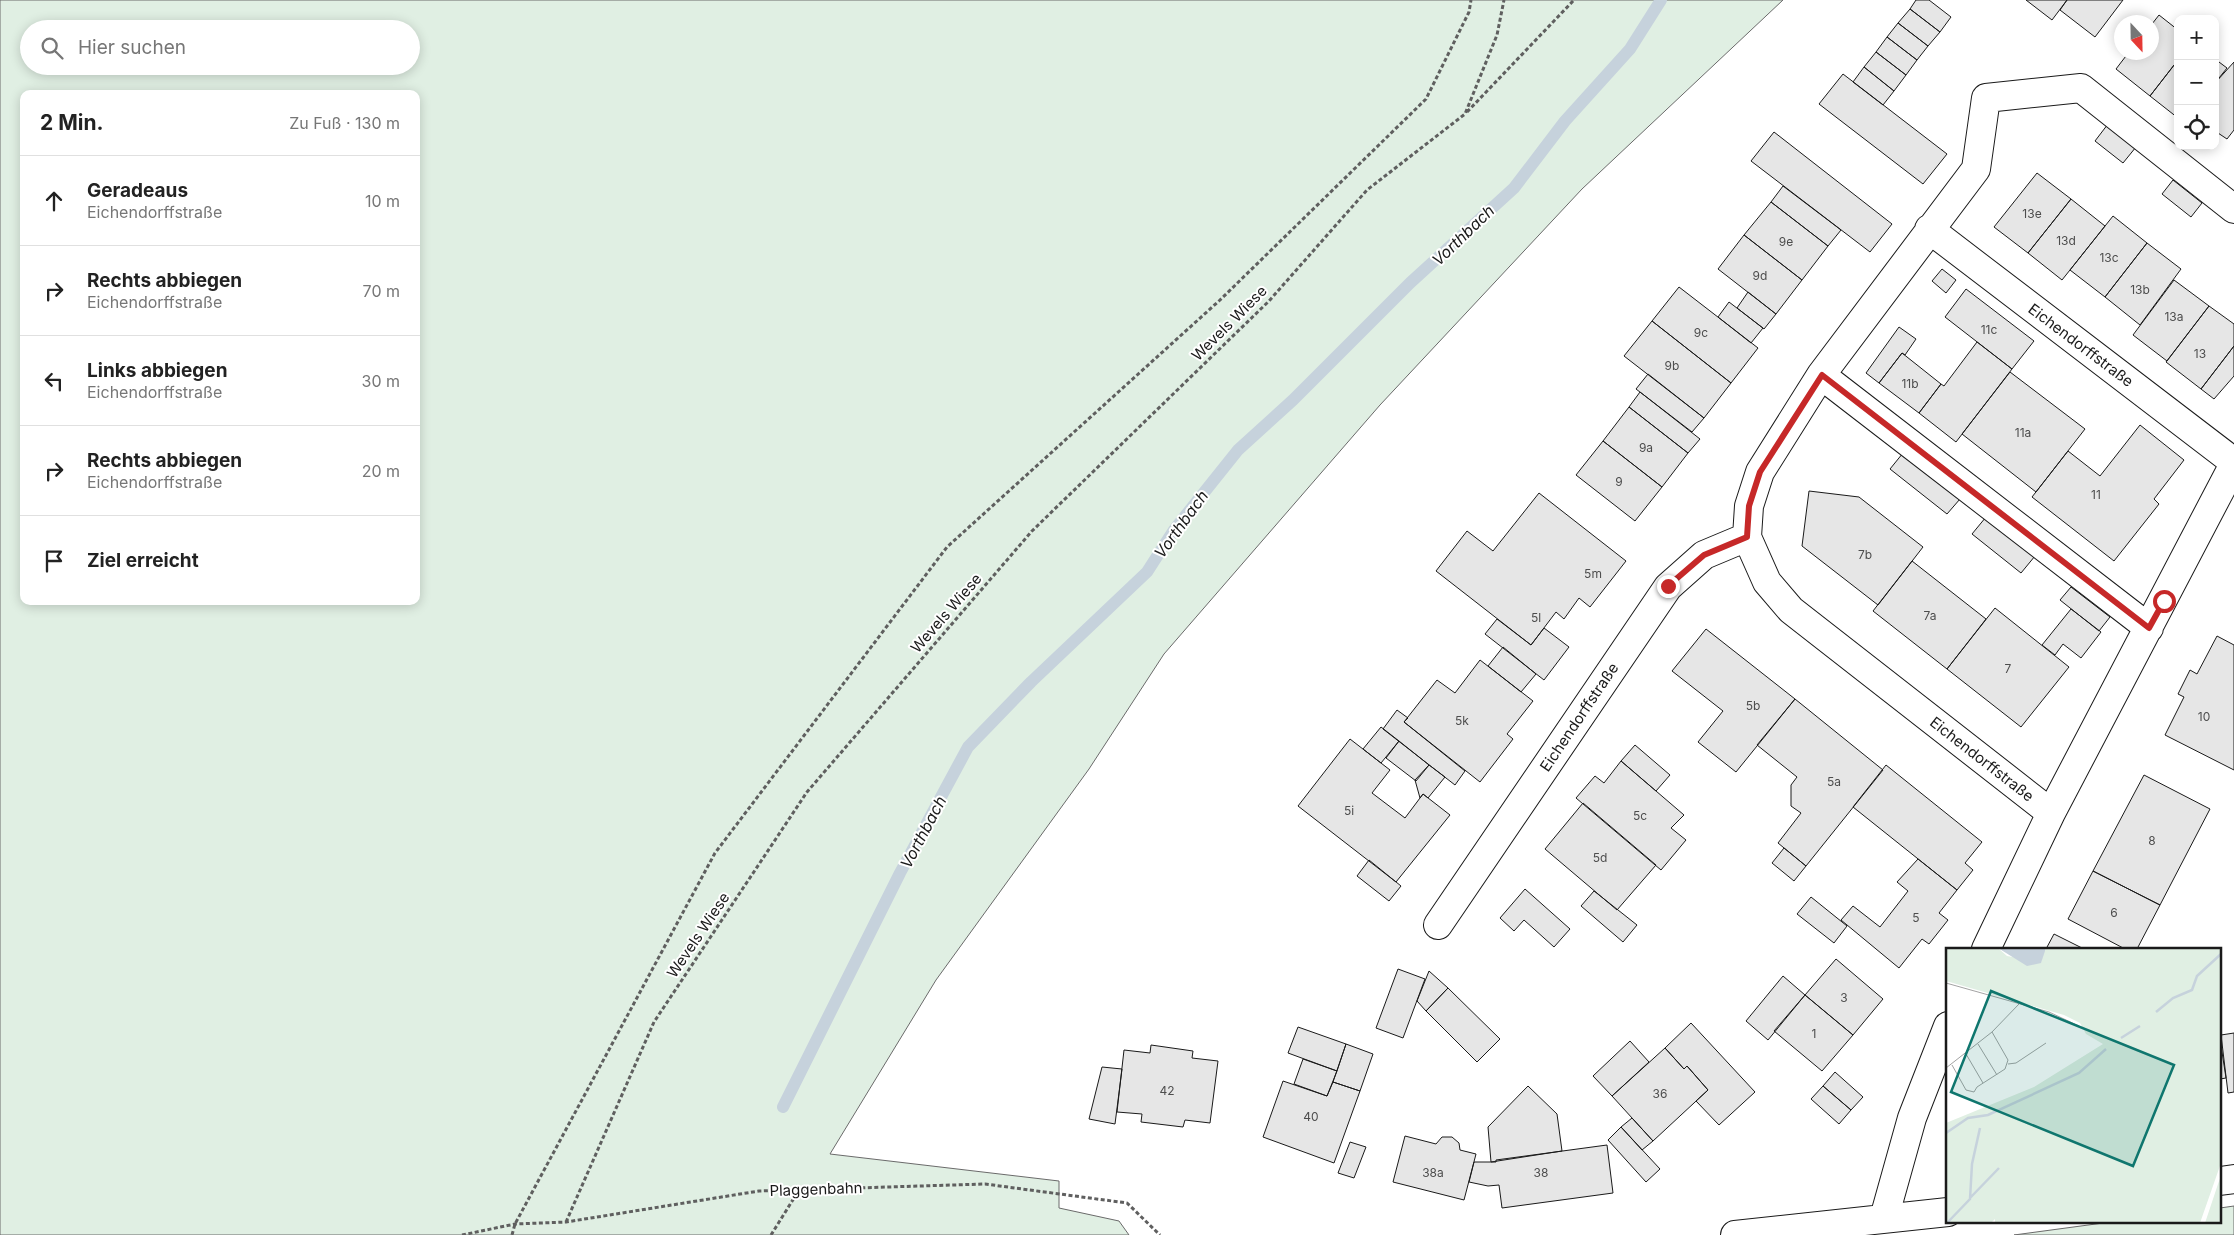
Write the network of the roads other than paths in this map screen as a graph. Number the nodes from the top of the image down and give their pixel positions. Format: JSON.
{"nodes":[{"id":1,"x":2234,"y":209,"type":"edge"},
{"id":2,"x":1929,"y":229,"type":"junction"},
{"id":3,"x":1822,"y":375,"type":"junction"},
{"id":4,"x":2234,"y":463,"type":"edge"},
{"id":5,"x":1747,"y":537,"type":"junction"},
{"id":6,"x":2149,"y":628,"type":"junction"},
{"id":7,"x":2051,"y":813,"type":"junction"},
{"id":8,"x":1438,"y":925,"type":"dead end"},
{"id":9,"x":1986,"y":948,"type":"edge"},
{"id":10,"x":1944,"y":1035,"type":"edge"},
{"id":11,"x":1946,"y":1054,"type":"edge"},
{"id":12,"x":1946,"y":1212,"type":"edge"},
{"id":13,"x":1884,"y":1218,"type":"junction"},
{"id":14,"x":1735,"y":1235,"type":"edge"}],
"edges":[{"from":1,"to":2,"type":"street","name":"Eichendorffstraße"},
{"from":2,"to":3,"type":"street","name":"Eichendorffstraße"},
{"from":2,"to":4,"type":"street","name":"Eichendorffstraße"},
{"from":3,"to":5,"type":"street","name":"Eichendorffstraße"},
{"from":3,"to":6,"type":"street"},
{"from":4,"to":6,"type":"street","name":"Eichendorffstraße"},
{"from":5,"to":7,"type":"street","name":"Eichendorffstraße"},
{"from":5,"to":8,"type":"street","name":"Eichendorffstraße"},
{"from":6,"to":7,"type":"street","name":"Eichendorffstraße"},
{"from":7,"to":9,"type":"street","name":"Eichendorffstraße"},
{"from":10,"to":11,"type":"street"},
{"from":10,"to":13,"type":"street"},
{"from":12,"to":13,"type":"street"},
{"from":13,"to":14,"type":"street"}]}
